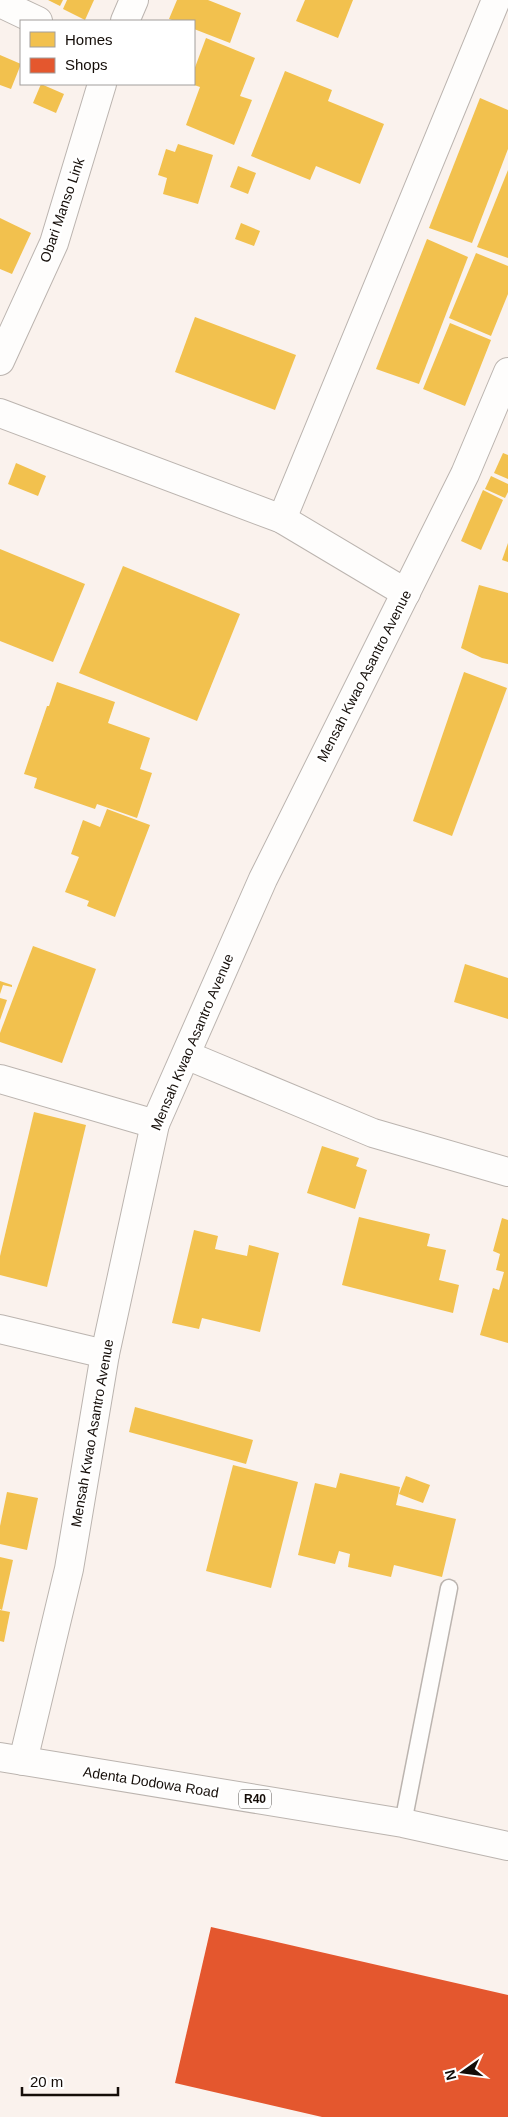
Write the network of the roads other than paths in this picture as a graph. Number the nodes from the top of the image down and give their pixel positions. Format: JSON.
{"nodes":[{"id":1,"x":134,"y":0,"type":"edge"},
{"id":2,"x":496,"y":0,"type":"edge"},
{"id":3,"x":0,"y":3,"type":"edge"},
{"id":4,"x":36,"y":20,"type":"edge"},
{"id":5,"x":125,"y":20,"type":"edge"},
{"id":6,"x":102,"y":85,"type":"edge"},
{"id":7,"x":0,"y":361,"type":"edge"},
{"id":8,"x":508,"y":372,"type":"edge"},
{"id":9,"x":0,"y":413,"type":"edge"},
{"id":10,"x":282,"y":519,"type":"junction"},
{"id":11,"x":406,"y":593,"type":"junction"},
{"id":12,"x":186,"y":1055,"type":"junction"},
{"id":13,"x":0,"y":1079,"type":"edge"},
{"id":14,"x":155,"y":1124,"type":"junction"},
{"id":15,"x":508,"y":1172,"type":"edge"},
{"id":16,"x":0,"y":1330,"type":"edge"},
{"id":17,"x":105,"y":1354,"type":"junction"},
{"id":18,"x":449,"y":1588,"type":"dead end"},
{"id":19,"x":12,"y":1759,"type":"edge"},
{"id":20,"x":403,"y":1823,"type":"junction"},
{"id":21,"x":508,"y":1846,"type":"edge"}],
"edges":[{"from":1,"to":5,"type":"street"},
{"from":2,"to":10,"type":"street"},
{"from":3,"to":4,"type":"street"},
{"from":6,"to":7,"type":"street","name":"Obari Manso Link"},
{"from":8,"to":11,"type":"street","name":"Mensah Kwao Asantro Avenue"},
{"from":9,"to":10,"type":"street"},
{"from":10,"to":11,"type":"street"},
{"from":11,"to":12,"type":"street","name":"Mensah Kwao Asantro Avenue"},
{"from":12,"to":14,"type":"street","name":"Mensah Kwao Asantro Avenue"},
{"from":12,"to":15,"type":"street"},
{"from":13,"to":14,"type":"street"},
{"from":14,"to":17,"type":"street","name":"Mensah Kwao Asantro Avenue"},
{"from":16,"to":17,"type":"street"},
{"from":17,"to":19,"type":"street","name":"Mensah Kwao Asantro Avenue"},
{"from":18,"to":20,"type":"lane"},
{"from":19,"to":20,"type":"street","name":"Adenta Dodowa Road","number":"R40"},
{"from":20,"to":21,"type":"street","name":"Adenta Dodowa Road","number":"R40"}]}
